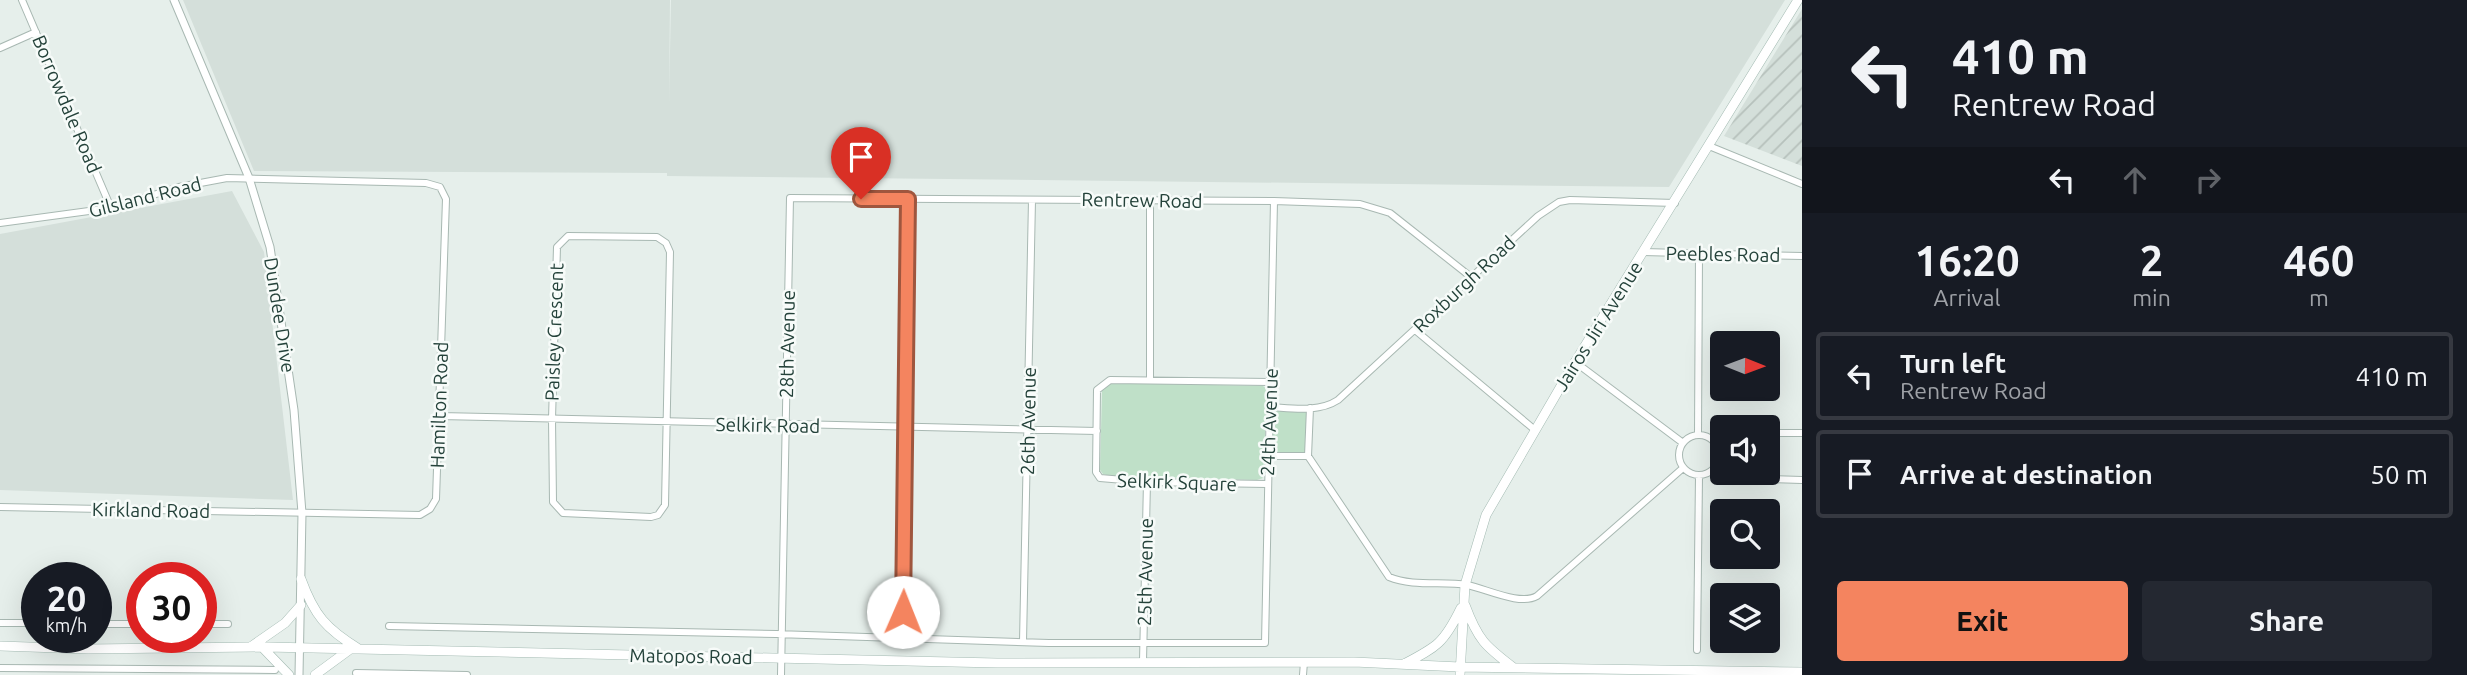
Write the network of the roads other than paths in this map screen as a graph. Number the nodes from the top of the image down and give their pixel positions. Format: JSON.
{"nodes":[{"id":1,"x":22,"y":0,"type":"edge"},
{"id":2,"x":174,"y":0,"type":"edge"},
{"id":3,"x":1798,"y":0,"type":"edge"},
{"id":4,"x":1802,"y":6,"type":"edge"},
{"id":5,"x":1789,"y":14,"type":"junction"},
{"id":6,"x":36,"y":32,"type":"junction"},
{"id":7,"x":0,"y":48,"type":"edge"},
{"id":8,"x":1709,"y":146,"type":"junction"},
{"id":9,"x":249,"y":178,"type":"junction"},
{"id":10,"x":426,"y":183,"type":"joint"},
{"id":11,"x":1802,"y":184,"type":"edge"},
{"id":12,"x":790,"y":198,"type":"joint"},
{"id":13,"x":908,"y":199,"type":"junction"},
{"id":14,"x":1032,"y":200,"type":"junction"},
{"id":15,"x":1150,"y":201,"type":"junction"},
{"id":16,"x":1274,"y":201,"type":"junction"},
{"id":17,"x":1675,"y":203,"type":"junction"},
{"id":18,"x":111,"y":208,"type":"junction"},
{"id":19,"x":0,"y":223,"type":"edge"},
{"id":20,"x":1643,"y":253,"type":"junction"},
{"id":21,"x":1699,"y":254,"type":"junction"},
{"id":22,"x":1802,"y":256,"type":"edge"},
{"id":23,"x":1471,"y":277,"type":"junction"},
{"id":24,"x":1415,"y":330,"type":"junction"},
{"id":25,"x":1575,"y":362,"type":"junction"},
{"id":26,"x":1150,"y":379,"type":"junction"},
{"id":27,"x":1270,"y":382,"type":"junction"},
{"id":28,"x":1269,"y":407,"type":"junction"},
{"id":29,"x":1310,"y":408,"type":"junction"},
{"id":30,"x":440,"y":416,"type":"junction"},
{"id":31,"x":552,"y":419,"type":"junction"},
{"id":32,"x":668,"y":423,"type":"junction"},
{"id":33,"x":785,"y":425,"type":"junction"},
{"id":34,"x":905,"y":426,"type":"junction"},
{"id":35,"x":1028,"y":428,"type":"junction"},
{"id":36,"x":1535,"y":430,"type":"junction"},
{"id":37,"x":1097,"y":431,"type":"junction"},
{"id":38,"x":1780,"y":433,"type":"edge"},
{"id":39,"x":1802,"y":433,"type":"edge"},
{"id":40,"x":1698,"y":435,"type":"junction"},
{"id":41,"x":1710,"y":439,"type":"edge"},
{"id":42,"x":1683,"y":443,"type":"junction"},
{"id":43,"x":1268,"y":456,"type":"junction"},
{"id":44,"x":1308,"y":456,"type":"junction"},
{"id":45,"x":1683,"y":468,"type":"junction"},
{"id":46,"x":1710,"y":470,"type":"edge"},
{"id":47,"x":1699,"y":475,"type":"junction"},
{"id":48,"x":1780,"y":479,"type":"edge"},
{"id":49,"x":1802,"y":480,"type":"edge"},
{"id":50,"x":1147,"y":482,"type":"junction"},
{"id":51,"x":1267,"y":484,"type":"junction"},
{"id":52,"x":0,"y":506,"type":"edge"},
{"id":53,"x":302,"y":513,"type":"junction"},
{"id":54,"x":301,"y":579,"type":"junction"},
{"id":55,"x":1465,"y":585,"type":"junction"},
{"id":56,"x":1464,"y":602,"type":"junction"},
{"id":57,"x":300,"y":605,"type":"junction"},
{"id":58,"x":0,"y":623,"type":"edge"},
{"id":59,"x":21,"y":623,"type":"edge"},
{"id":60,"x":217,"y":624,"type":"edge"},
{"id":61,"x":228,"y":624,"type":"dead end"},
{"id":62,"x":389,"y":626,"type":"dead end"},
{"id":63,"x":782,"y":634,"type":"junction"},
{"id":64,"x":902,"y":638,"type":"junction"},
{"id":65,"x":1023,"y":642,"type":"junction"},
{"id":66,"x":1144,"y":643,"type":"junction"},
{"id":67,"x":0,"y":646,"type":"edge"},
{"id":68,"x":251,"y":647,"type":"junction"},
{"id":69,"x":262,"y":647,"type":"junction"},
{"id":70,"x":299,"y":648,"type":"junction"},
{"id":71,"x":349,"y":650,"type":"junction"},
{"id":72,"x":360,"y":650,"type":"junction"},
{"id":73,"x":1697,"y":650,"type":"dead end"},
{"id":74,"x":781,"y":658,"type":"junction"},
{"id":75,"x":1143,"y":661,"type":"junction"},
{"id":76,"x":1304,"y":662,"type":"junction"},
{"id":77,"x":1402,"y":665,"type":"junction"},
{"id":78,"x":0,"y":668,"type":"edge"},
{"id":79,"x":1514,"y":668,"type":"junction"},
{"id":80,"x":275,"y":670,"type":"dead end"},
{"id":81,"x":1460,"y":671,"type":"edge"},
{"id":82,"x":1802,"y":672,"type":"edge"},
{"id":83,"x":356,"y":673,"type":"dead end"},
{"id":84,"x":1696,"y":673,"type":"edge"},
{"id":85,"x":289,"y":675,"type":"edge"},
{"id":86,"x":299,"y":675,"type":"edge"},
{"id":87,"x":315,"y":675,"type":"edge"},
{"id":88,"x":467,"y":675,"type":"edge"},
{"id":89,"x":781,"y":675,"type":"edge"},
{"id":90,"x":1303,"y":675,"type":"edge"},
{"id":91,"x":1423,"y":675,"type":"edge"},
{"id":92,"x":1500,"y":675,"type":"edge"}],
"edges":[{"from":1,"to":6,"type":"street","name":"Borrowdale Road"},
{"from":2,"to":9,"type":"street","name":"Dundee Drive"},
{"from":3,"to":5,"type":"main road","name":"Jairos Jiri Avenue"},
{"from":4,"to":5,"type":"main road"},
{"from":5,"to":8,"type":"main road","name":"Jairos Jiri Avenue"},
{"from":6,"to":7,"type":"street"},
{"from":6,"to":18,"type":"street","name":"Borrowdale Road"},
{"from":8,"to":11,"type":"street"},
{"from":8,"to":17,"type":"main road","name":"Jairos Jiri Avenue"},
{"from":9,"to":10,"type":"street","name":"Gilsland Road"},
{"from":9,"to":18,"type":"street","name":"Gilsland Road"},
{"from":9,"to":53,"type":"street","name":"Dundee Drive"},
{"from":10,"to":30,"type":"street","name":"Hamilton Road"},
{"from":12,"to":13,"type":"street","name":"Rentrew Road"},
{"from":12,"to":33,"type":"street","name":"28th Avenue"},
{"from":13,"to":14,"type":"street","name":"Rentrew Road"},
{"from":13,"to":34,"type":"street"},
{"from":14,"to":15,"type":"street","name":"Rentrew Road"},
{"from":14,"to":35,"type":"street","name":"26th Avenue"},
{"from":15,"to":16,"type":"street","name":"Rentrew Road"},
{"from":15,"to":26,"type":"street"},
{"from":16,"to":23,"type":"street","name":"Rentrew Road"},
{"from":16,"to":27,"type":"street","name":"24th Avenue"},
{"from":17,"to":20,"type":"main road","name":"Jairos Jiri Avenue"},
{"from":17,"to":23,"type":"street","name":"Roxburgh Road"},
{"from":18,"to":19,"type":"street","name":"Gilsland Road"},
{"from":20,"to":21,"type":"street","name":"Peebles Road"},
{"from":20,"to":25,"type":"main road","name":"Jairos Jiri Avenue"},
{"from":21,"to":22,"type":"street","name":"Peebles Road"},
{"from":21,"to":40,"type":"street"},
{"from":23,"to":24,"type":"street","name":"Roxburgh Road"},
{"from":24,"to":29,"type":"street","name":"Roxburgh Road"},
{"from":24,"to":36,"type":"street"},
{"from":25,"to":36,"type":"main road","name":"Jairos Jiri Avenue"},
{"from":25,"to":42,"type":"street"},
{"from":26,"to":27,"type":"street","name":"Selkirk Square"},
{"from":26,"to":37,"type":"street","name":"Selkirk Square"},
{"from":27,"to":28,"type":"street","name":"24th Avenue"},
{"from":28,"to":29,"type":"street","name":"Roxburgh Road"},
{"from":28,"to":43,"type":"street","name":"24th Avenue"},
{"from":29,"to":44,"type":"street"},
{"from":30,"to":31,"type":"street","name":"Selkirk Road"},
{"from":30,"to":53,"type":"street","name":"Hamilton Road"},
{"from":31,"to":32,"type":"street","name":"Selkirk Road"},
{"from":31,"to":32,"type":"street","name":"Paisley Crescent"},
{"from":31,"to":32,"type":"street","name":"Paisley Crescent"},
{"from":32,"to":33,"type":"street","name":"Selkirk Road"},
{"from":33,"to":34,"type":"street","name":"Selkirk Road"},
{"from":33,"to":63,"type":"street","name":"28th Avenue"},
{"from":34,"to":35,"type":"street","name":"Selkirk Road"},
{"from":34,"to":64,"type":"street"},
{"from":35,"to":37,"type":"street","name":"Selkirk Road"},
{"from":35,"to":65,"type":"street","name":"26th Avenue"},
{"from":36,"to":55,"type":"main road","name":"Jairos Jiri Avenue"},
{"from":37,"to":50,"type":"street","name":"Selkirk Square"},
{"from":38,"to":39,"type":"street"},
{"from":40,"to":41,"type":"street"},
{"from":40,"to":42,"type":"street"},
{"from":42,"to":45,"type":"street"},
{"from":43,"to":44,"type":"street"},
{"from":43,"to":51,"type":"street","name":"24th Avenue"},
{"from":44,"to":55,"type":"street"},
{"from":45,"to":47,"type":"street"},
{"from":45,"to":55,"type":"street"},
{"from":46,"to":47,"type":"street"},
{"from":47,"to":73,"type":"street"},
{"from":48,"to":49,"type":"street"},
{"from":50,"to":51,"type":"street","name":"Selkirk Square"},
{"from":50,"to":66,"type":"street","name":"25th Avenue"},
{"from":51,"to":66,"type":"street","name":"24th Avenue"},
{"from":52,"to":53,"type":"street","name":"Kirkland Road"},
{"from":53,"to":54,"type":"street","name":"Dundee Drive"},
{"from":54,"to":57,"type":"street","name":"Dundee Drive"},
{"from":54,"to":72,"type":"main road"},
{"from":55,"to":56,"type":"main road","name":"Jairos Jiri Avenue"},
{"from":56,"to":77,"type":"main road"},
{"from":56,"to":79,"type":"main road"},
{"from":56,"to":81,"type":"main road","name":"Jairos Jiri Avenue"},
{"from":57,"to":68,"type":"main road"},
{"from":57,"to":70,"type":"street","name":"Dundee Drive"},
{"from":58,"to":59,"type":"street"},
{"from":60,"to":61,"type":"street"},
{"from":62,"to":63,"type":"street"},
{"from":63,"to":64,"type":"street"},
{"from":63,"to":74,"type":"street","name":"28th Avenue"},
{"from":64,"to":65,"type":"street"},
{"from":65,"to":66,"type":"street"},
{"from":66,"to":75,"type":"street","name":"25th Avenue"},
{"from":67,"to":68,"type":"main road","name":"Matopos Road"},
{"from":68,"to":69,"type":"main road","name":"Matopos Road"},
{"from":69,"to":70,"type":"main road","name":"Matopos Road"},
{"from":69,"to":85,"type":"main road"},
{"from":70,"to":71,"type":"main road","name":"Matopos Road"},
{"from":70,"to":86,"type":"street","name":"Dundee Drive"},
{"from":71,"to":72,"type":"main road","name":"Matopos Road"},
{"from":71,"to":87,"type":"main road"},
{"from":72,"to":74,"type":"main road","name":"Matopos Road"},
{"from":74,"to":75,"type":"main road","name":"Matopos Road"},
{"from":74,"to":89,"type":"street","name":"28th Avenue"},
{"from":75,"to":76,"type":"main road","name":"Matopos Road"},
{"from":76,"to":77,"type":"main road","name":"Matopos Road"},
{"from":76,"to":90,"type":"street"},
{"from":77,"to":81,"type":"main road","name":"Matopos Road"},
{"from":77,"to":91,"type":"main road"},
{"from":78,"to":80,"type":"street"},
{"from":79,"to":81,"type":"main road","name":"Matopos Road"},
{"from":79,"to":84,"type":"main road","name":"Matopos Road"},
{"from":79,"to":92,"type":"main road"},
{"from":82,"to":84,"type":"main road","name":"Matopos Road"},
{"from":83,"to":88,"type":"street"}]}
